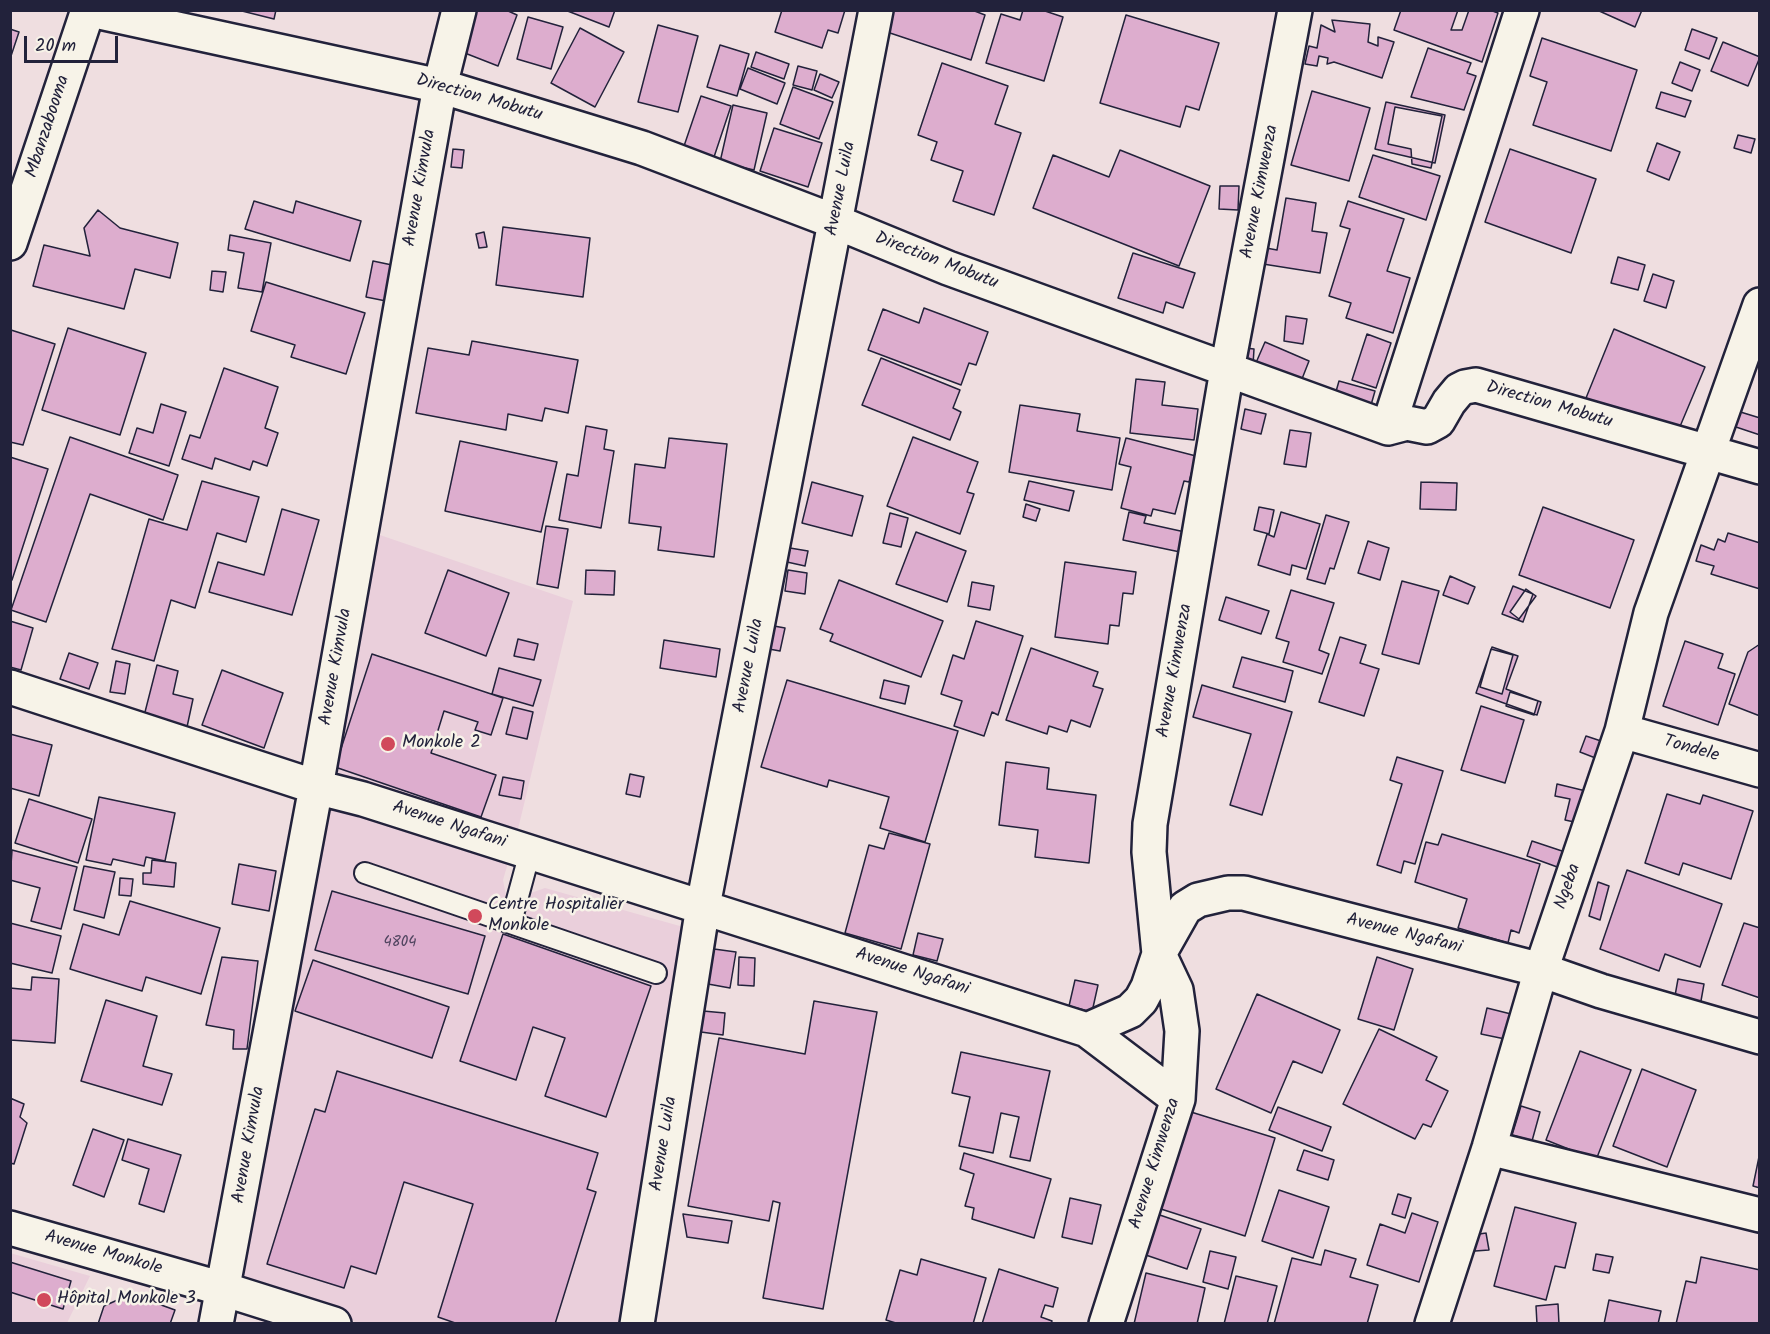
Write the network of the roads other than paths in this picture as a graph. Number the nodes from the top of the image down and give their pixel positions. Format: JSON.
{"nodes":[{"id":1,"x":89,"y":10,"type":"edge"},
{"id":2,"x":459,"y":10,"type":"edge"},
{"id":3,"x":876,"y":10,"type":"edge"},
{"id":4,"x":1295,"y":10,"type":"edge"},
{"id":5,"x":1522,"y":10,"type":"edge"},
{"id":6,"x":440,"y":86,"type":"junction"},
{"id":7,"x":836,"y":222,"type":"junction"},
{"id":8,"x":10,"y":243,"type":"edge"},
{"id":9,"x":1760,"y":305,"type":"edge"},
{"id":10,"x":1227,"y":370,"type":"junction"},
{"id":11,"x":1388,"y":428,"type":"junction"},
{"id":12,"x":1708,"y":452,"type":"junction"},
{"id":13,"x":1760,"y":467,"type":"edge"},
{"id":14,"x":10,"y":687,"type":"edge"},
{"id":15,"x":1622,"y":731,"type":"junction"},
{"id":16,"x":1760,"y":770,"type":"edge"},
{"id":17,"x":315,"y":787,"type":"junction"},
{"id":18,"x":530,"y":852,"type":"junction"},
{"id":19,"x":365,"y":873,"type":"dead end"},
{"id":20,"x":703,"y":906,"type":"junction"},
{"id":21,"x":511,"y":922,"type":"junction"},
{"id":22,"x":1159,"y":954,"type":"junction"},
{"id":23,"x":1541,"y":970,"type":"junction"},
{"id":24,"x":656,"y":974,"type":"dead end"},
{"id":25,"x":1087,"y":1030,"type":"junction"},
{"id":26,"x":1760,"y":1036,"type":"edge"},
{"id":27,"x":1178,"y":1099,"type":"junction"},
{"id":28,"x":1489,"y":1148,"type":"junction"},
{"id":29,"x":1760,"y":1215,"type":"edge"},
{"id":30,"x":10,"y":1227,"type":"edge"},
{"id":31,"x":223,"y":1289,"type":"junction"},
{"id":32,"x":216,"y":1323,"type":"edge"},
{"id":33,"x":334,"y":1323,"type":"edge"},
{"id":34,"x":637,"y":1323,"type":"edge"},
{"id":35,"x":1106,"y":1323,"type":"edge"},
{"id":36,"x":1432,"y":1323,"type":"edge"}],
"edges":[{"from":1,"to":6,"type":"street","name":"Direction Mobutu"},
{"from":1,"to":8,"type":"street","name":"Mbanzabooma"},
{"from":2,"to":6,"type":"street","name":"Avenue Kimvula"},
{"from":3,"to":7,"type":"street","name":"Avenue Luila"},
{"from":4,"to":10,"type":"street","name":"Avenue Kimwenza"},
{"from":5,"to":11,"type":"street"},
{"from":6,"to":7,"type":"street","name":"Direction Mobutu"},
{"from":6,"to":17,"type":"street","name":"Avenue Kimvula"},
{"from":7,"to":10,"type":"street","name":"Direction Mobutu"},
{"from":7,"to":20,"type":"street","name":"Avenue Luila"},
{"from":9,"to":12,"type":"street","name":"Ngeba"},
{"from":10,"to":11,"type":"street","name":"Direction Mobutu"},
{"from":10,"to":22,"type":"street","name":"Avenue Kimwenza"},
{"from":11,"to":12,"type":"street","name":"Direction Mobutu"},
{"from":12,"to":13,"type":"street","name":"Direction Mobutu"},
{"from":12,"to":15,"type":"street","name":"Ngeba"},
{"from":14,"to":17,"type":"street","name":"Avenue Ngafani"},
{"from":15,"to":16,"type":"street","name":"Tondele"},
{"from":15,"to":23,"type":"street","name":"Ngeba"},
{"from":17,"to":18,"type":"street","name":"Avenue Ngafani"},
{"from":17,"to":31,"type":"street","name":"Avenue Kimvula"},
{"from":18,"to":20,"type":"street","name":"Avenue Ngafani"},
{"from":18,"to":21,"type":"lane"},
{"from":19,"to":21,"type":"lane"},
{"from":20,"to":25,"type":"street","name":"Avenue Ngafani"},
{"from":20,"to":34,"type":"street","name":"Avenue Luila"},
{"from":21,"to":24,"type":"lane"},
{"from":22,"to":23,"type":"street","name":"Avenue Ngafani"},
{"from":22,"to":25,"type":"street","name":"Avenue Ngafani"},
{"from":22,"to":27,"type":"street","name":"Avenue Kimwenza"},
{"from":23,"to":26,"type":"street","name":"Avenue Ngafani"},
{"from":23,"to":28,"type":"street","name":"Ngeba"},
{"from":25,"to":27,"type":"street"},
{"from":27,"to":35,"type":"street","name":"Avenue Kimwenza"},
{"from":28,"to":29,"type":"street"},
{"from":28,"to":36,"type":"street","name":"Ngeba"},
{"from":30,"to":31,"type":"street","name":"Avenue Monkole"},
{"from":31,"to":32,"type":"street","name":"Avenue Kimvula"},
{"from":31,"to":33,"type":"street","name":"Avenue Monkole"}]}
